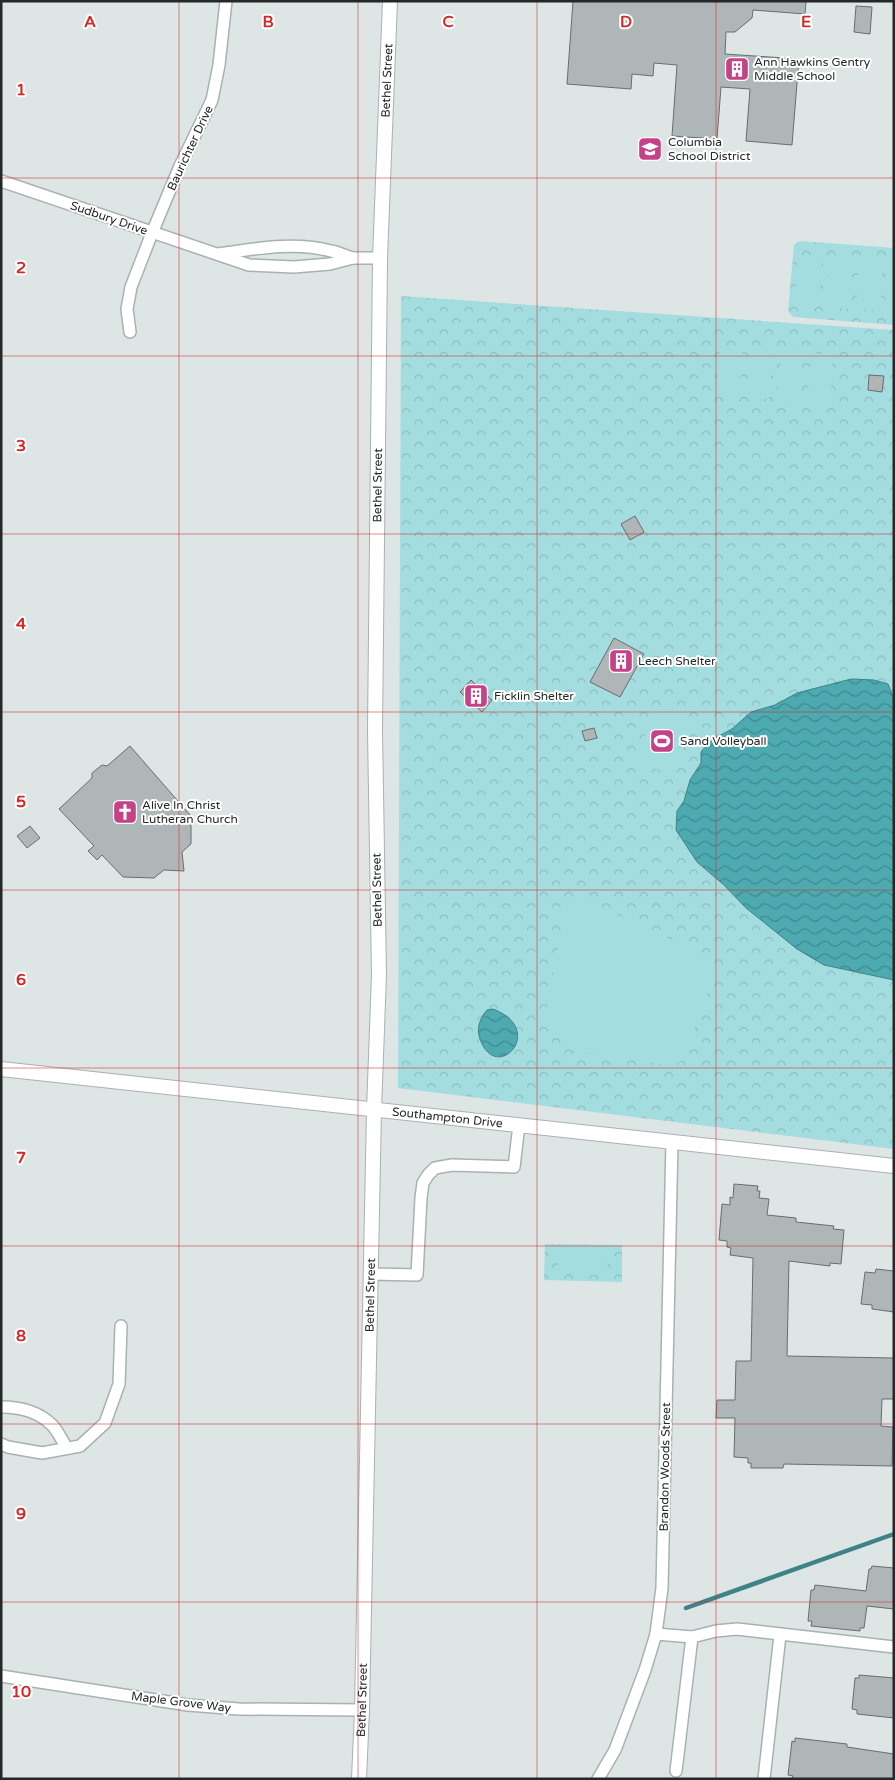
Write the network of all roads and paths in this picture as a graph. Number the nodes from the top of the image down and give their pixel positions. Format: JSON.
{"nodes":[{"id":1,"x":226,"y":1,"type":"edge"},
{"id":2,"x":390,"y":1,"type":"edge"},
{"id":3,"x":1,"y":181,"type":"edge"},
{"id":4,"x":152,"y":232,"type":"junction"},
{"id":5,"x":216,"y":254,"type":"junction"},
{"id":6,"x":353,"y":258,"type":"junction"},
{"id":7,"x":380,"y":258,"type":"junction"},
{"id":8,"x":130,"y":332,"type":"dead end"},
{"id":9,"x":1,"y":1069,"type":"edge"},
{"id":10,"x":374,"y":1110,"type":"junction"},
{"id":11,"x":519,"y":1126,"type":"junction"},
{"id":12,"x":672,"y":1142,"type":"junction"},
{"id":13,"x":894,"y":1166,"type":"edge"},
{"id":14,"x":371,"y":1274,"type":"junction"},
{"id":15,"x":121,"y":1326,"type":"dead end"},
{"id":16,"x":1,"y":1407,"type":"edge"},
{"id":17,"x":1,"y":1444,"type":"edge"},
{"id":18,"x":66,"y":1448,"type":"junction"},
{"id":19,"x":656,"y":1634,"type":"junction"},
{"id":20,"x":780,"y":1635,"type":"junction"},
{"id":21,"x":692,"y":1637,"type":"junction"},
{"id":22,"x":894,"y":1647,"type":"edge"},
{"id":23,"x":1,"y":1676,"type":"edge"},
{"id":24,"x":362,"y":1710,"type":"junction"},
{"id":25,"x":676,"y":1771,"type":"dead end"},
{"id":26,"x":359,"y":1779,"type":"edge"},
{"id":27,"x":598,"y":1779,"type":"edge"},
{"id":28,"x":764,"y":1779,"type":"edge"}],
"edges":[{"from":1,"to":4,"type":"street","name":"Baurichter Drive"},
{"from":2,"to":7,"type":"street","name":"Bethel Street"},
{"from":3,"to":4,"type":"street","name":"Sudbury Drive"},
{"from":4,"to":5,"type":"street","name":"Sudbury Drive"},
{"from":4,"to":8,"type":"street","name":"Baurichter Drive"},
{"from":5,"to":6,"type":"street","name":"Sudbury Drive"},
{"from":5,"to":6,"type":"street","name":"Sudbury Drive"},
{"from":6,"to":7,"type":"street","name":"Sudbury Drive"},
{"from":7,"to":10,"type":"street","name":"Bethel Street"},
{"from":9,"to":10,"type":"street","name":"Southampton Drive"},
{"from":10,"to":11,"type":"street","name":"Southampton Drive"},
{"from":10,"to":14,"type":"street","name":"Bethel Street"},
{"from":11,"to":12,"type":"street","name":"Southampton Drive"},
{"from":11,"to":14,"type":"street"},
{"from":12,"to":13,"type":"street","name":"Southampton Drive"},
{"from":12,"to":19,"type":"street","name":"Brandon Woods Street"},
{"from":14,"to":24,"type":"street","name":"Bethel Street"},
{"from":15,"to":18,"type":"street"},
{"from":16,"to":18,"type":"street"},
{"from":17,"to":18,"type":"street"},
{"from":19,"to":21,"type":"street"},
{"from":19,"to":27,"type":"street","name":"Brandon Woods Street"},
{"from":20,"to":21,"type":"street"},
{"from":20,"to":22,"type":"street"},
{"from":20,"to":28,"type":"street"},
{"from":21,"to":25,"type":"street"},
{"from":23,"to":24,"type":"street","name":"Maple Grove Way"},
{"from":24,"to":26,"type":"street","name":"Bethel Street"}]}
